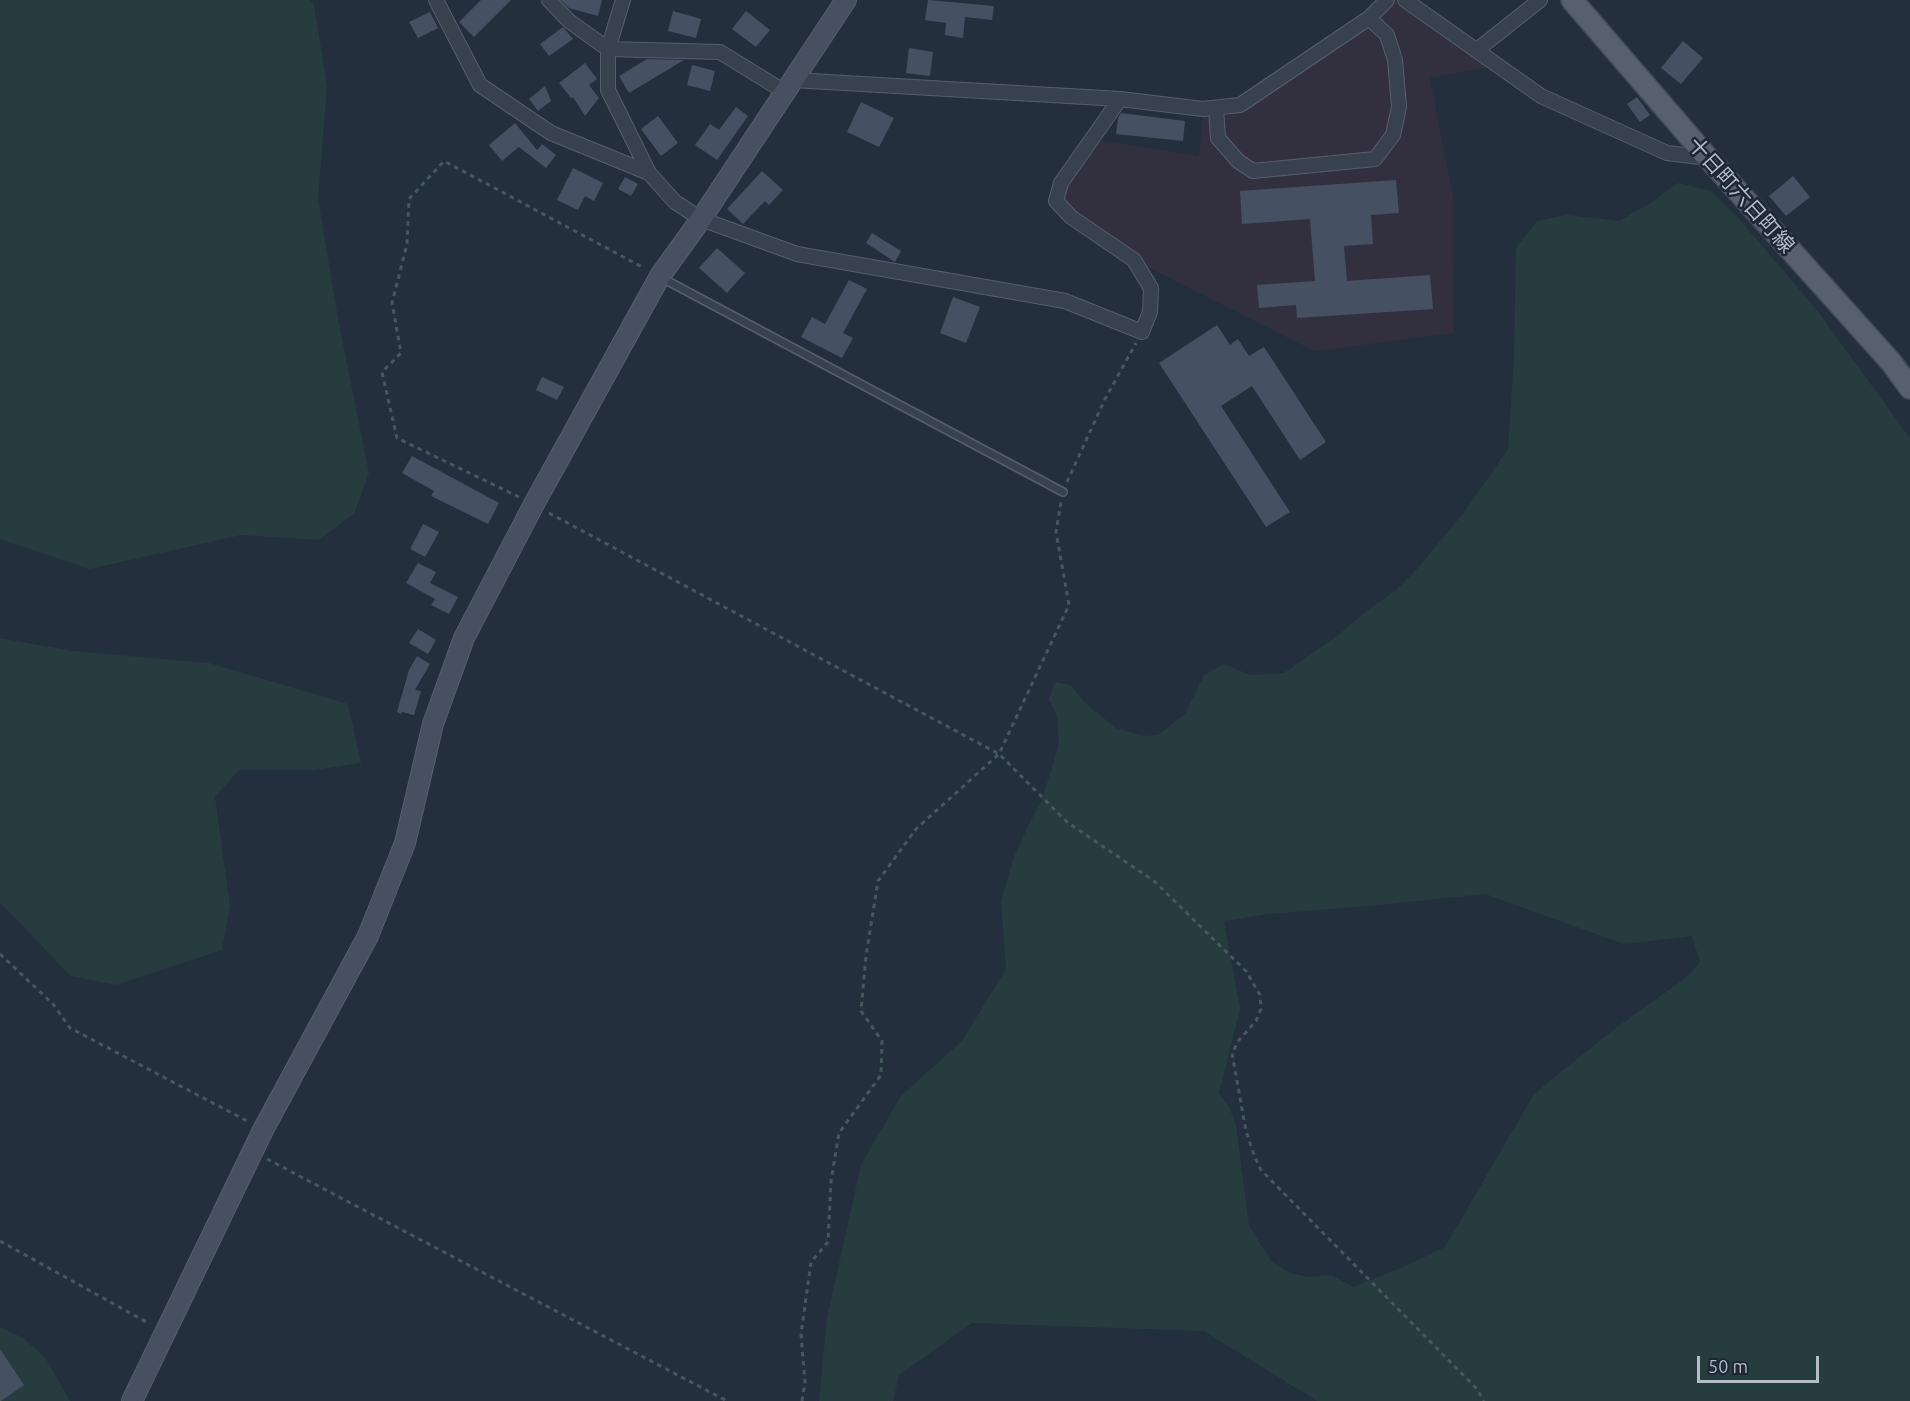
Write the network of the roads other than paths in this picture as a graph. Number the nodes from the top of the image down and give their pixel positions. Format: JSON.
{"nodes":[{"id":1,"x":436,"y":0,"type":"edge"},
{"id":2,"x":549,"y":0,"type":"edge"},
{"id":3,"x":623,"y":0,"type":"edge"},
{"id":4,"x":846,"y":0,"type":"edge"},
{"id":5,"x":1387,"y":0,"type":"edge"},
{"id":6,"x":1405,"y":0,"type":"edge"},
{"id":7,"x":1540,"y":0,"type":"edge"},
{"id":8,"x":1572,"y":0,"type":"edge"},
{"id":9,"x":1369,"y":18,"type":"junction"},
{"id":10,"x":608,"y":49,"type":"junction"},
{"id":11,"x":1477,"y":50,"type":"junction"},
{"id":12,"x":789,"y":86,"type":"junction"},
{"id":13,"x":1120,"y":99,"type":"junction"},
{"id":14,"x":1216,"y":108,"type":"junction"},
{"id":15,"x":1707,"y":159,"type":"junction"},
{"id":16,"x":649,"y":173,"type":"junction"},
{"id":17,"x":701,"y":219,"type":"junction"},
{"id":18,"x":660,"y":276,"type":"junction"},
{"id":19,"x":1910,"y":388,"type":"edge"},
{"id":20,"x":1063,"y":492,"type":"road end"},
{"id":21,"x":132,"y":1401,"type":"edge"}],
"edges":[{"from":1,"to":16,"type":"street"},
{"from":2,"to":10,"type":"street"},
{"from":3,"to":10,"type":"street"},
{"from":4,"to":12,"type":"street"},
{"from":5,"to":9,"type":"street"},
{"from":6,"to":11,"type":"street"},
{"from":7,"to":11,"type":"street"},
{"from":8,"to":15,"type":"main road","name":"十日町六日町線"},
{"from":9,"to":14,"type":"street"},
{"from":9,"to":14,"type":"street"},
{"from":10,"to":12,"type":"street"},
{"from":10,"to":16,"type":"street"},
{"from":11,"to":15,"type":"street"},
{"from":12,"to":13,"type":"street"},
{"from":12,"to":17,"type":"street"},
{"from":13,"to":14,"type":"street"},
{"from":13,"to":17,"type":"street"},
{"from":15,"to":19,"type":"main road","name":"十日町六日町線"},
{"from":16,"to":17,"type":"street"},
{"from":17,"to":18,"type":"street"},
{"from":18,"to":20,"type":"lane"},
{"from":18,"to":21,"type":"street"}]}
